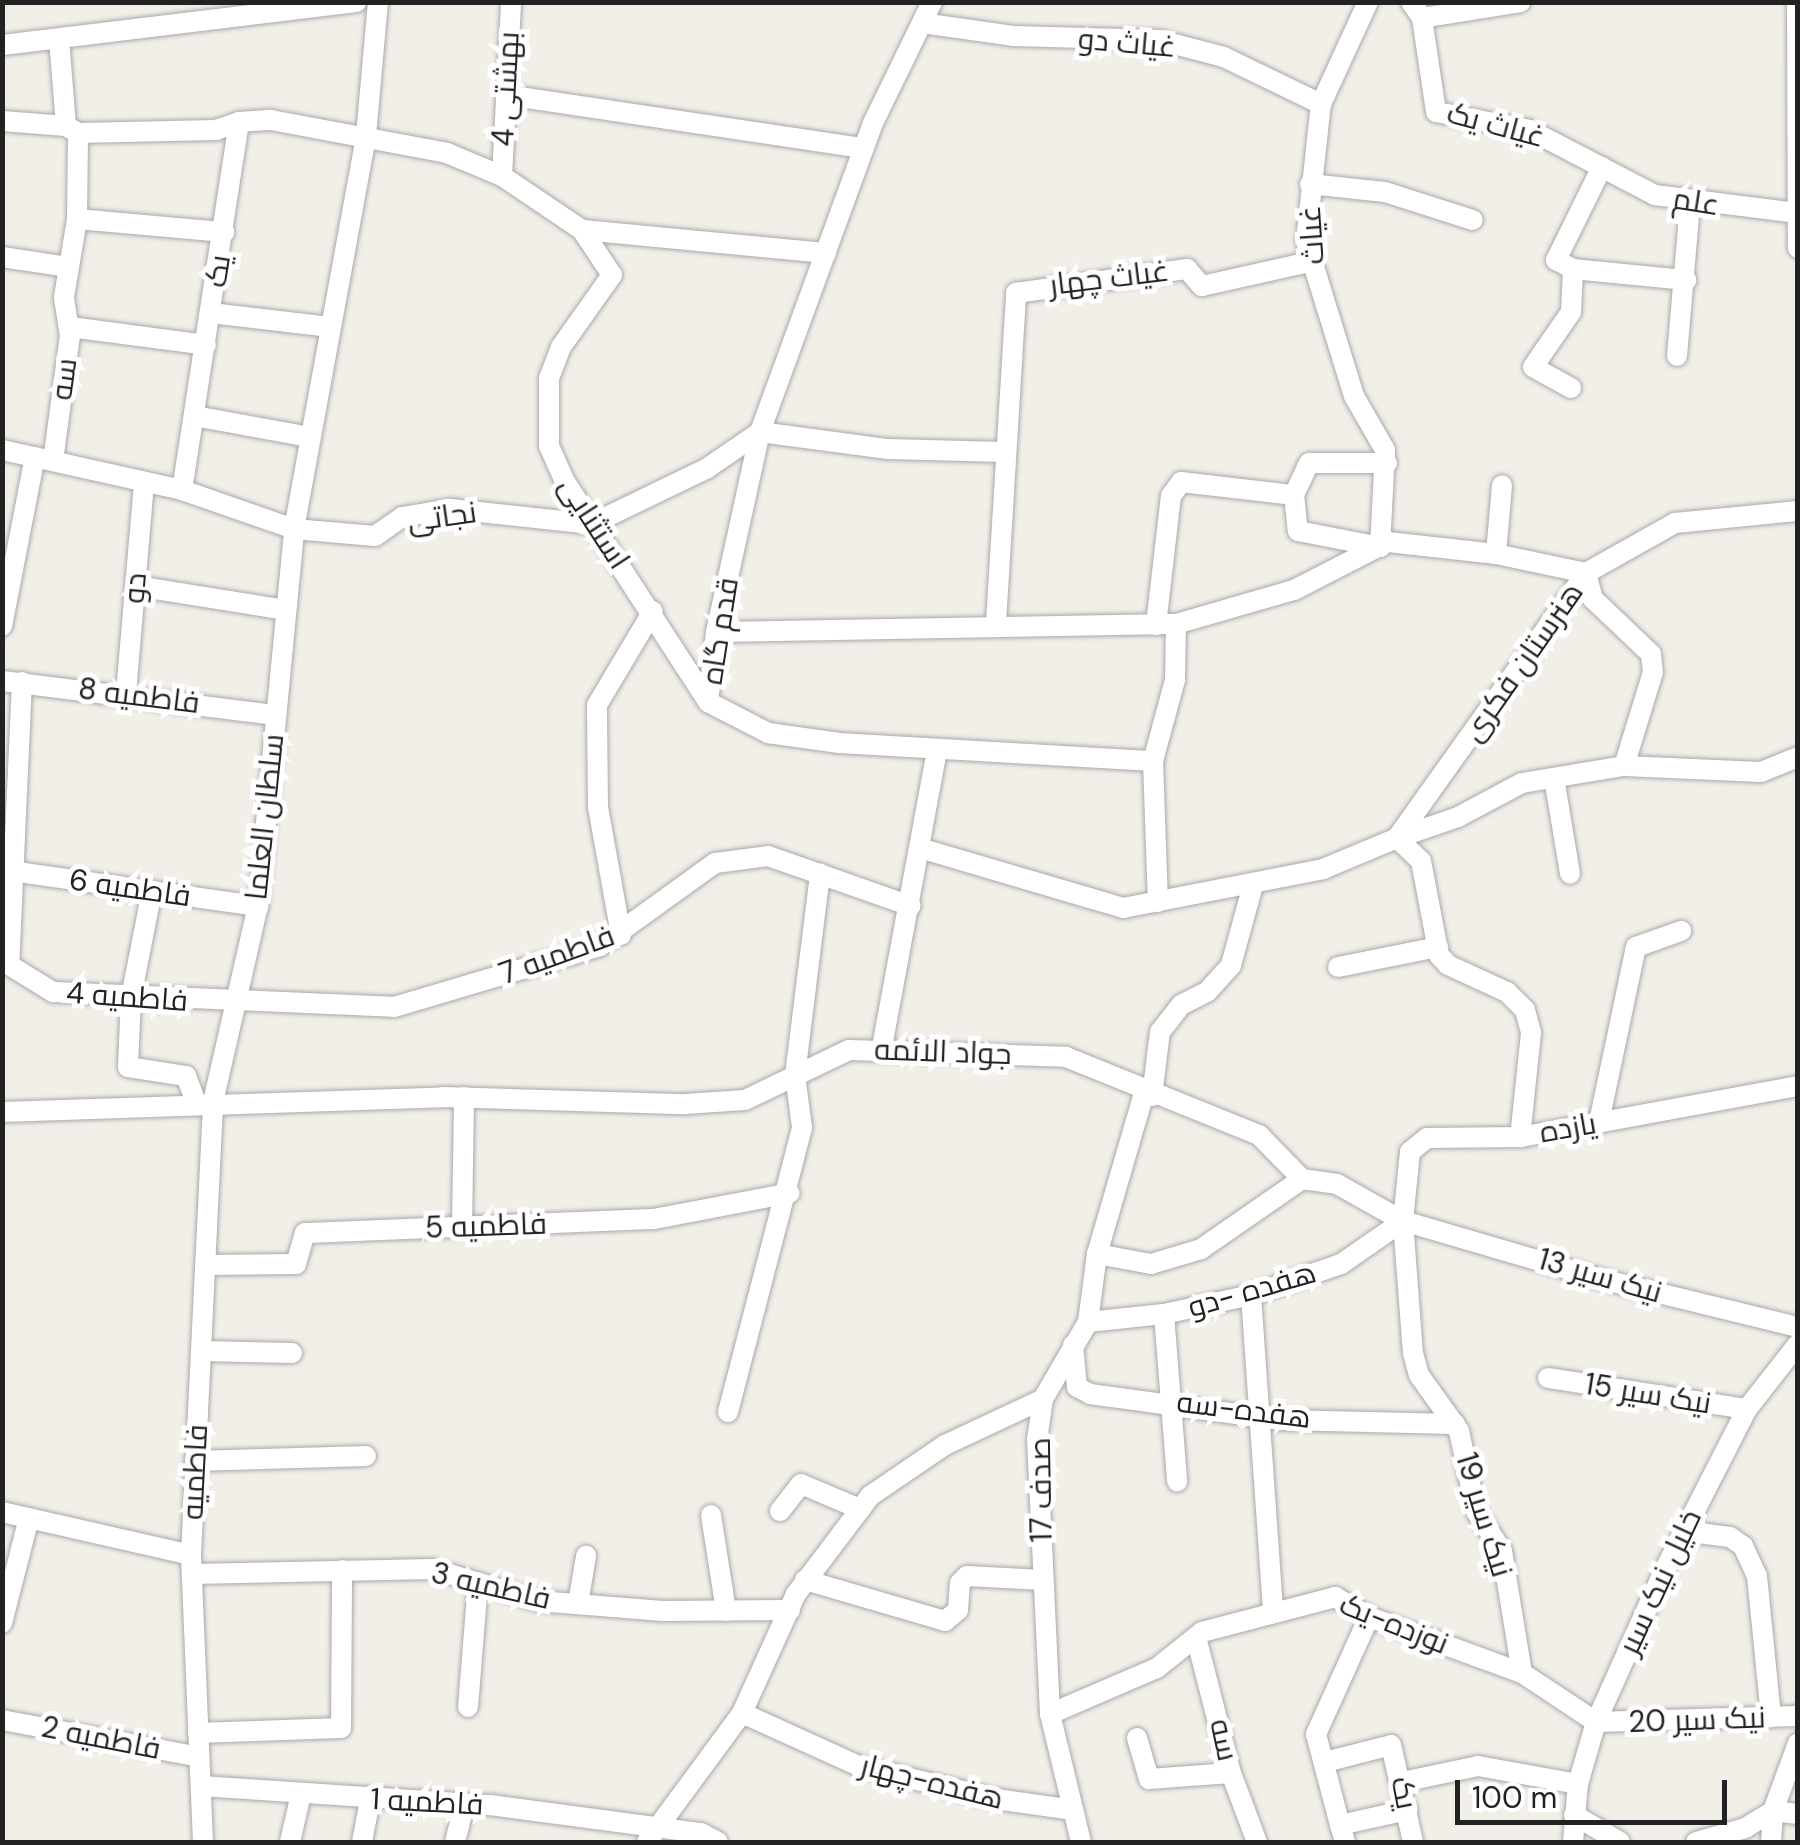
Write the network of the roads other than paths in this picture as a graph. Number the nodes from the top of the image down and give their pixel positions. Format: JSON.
{"nodes":[{"id":1,"x":356,"y":2,"type":"edge"},
{"id":2,"x":378,"y":2,"type":"edge"},
{"id":3,"x":511,"y":2,"type":"edge"},
{"id":4,"x":932,"y":2,"type":"edge"},
{"id":5,"x":1368,"y":2,"type":"edge"},
{"id":6,"x":1521,"y":2,"type":"edge"},
{"id":7,"x":1797,"y":2,"type":"edge"},
{"id":8,"x":233,"y":10,"type":"edge"},
{"id":9,"x":1416,"y":10,"type":"edge"},
{"id":10,"x":922,"y":23,"type":"junction"},
{"id":11,"x":59,"y":39,"type":"junction"},
{"id":12,"x":2,"y":45,"type":"edge"},
{"id":13,"x":507,"y":95,"type":"junction"},
{"id":14,"x":1321,"y":104,"type":"junction"},
{"id":15,"x":2,"y":120,"type":"edge"},
{"id":16,"x":239,"y":122,"type":"junction"},
{"id":17,"x":72,"y":130,"type":"junction"},
{"id":18,"x":366,"y":136,"type":"junction"},
{"id":19,"x":864,"y":148,"type":"junction"},
{"id":20,"x":1602,"y":167,"type":"junction"},
{"id":21,"x":502,"y":176,"type":"junction"},
{"id":22,"x":1310,"y":184,"type":"junction"},
{"id":23,"x":1690,"y":203,"type":"junction"},
{"id":24,"x":1797,"y":212,"type":"edge"},
{"id":25,"x":78,"y":219,"type":"junction"},
{"id":26,"x":1473,"y":220,"type":"dead end"},
{"id":27,"x":582,"y":230,"type":"junction"},
{"id":28,"x":224,"y":232,"type":"junction"},
{"id":29,"x":1798,"y":248,"type":"edge"},
{"id":30,"x":826,"y":253,"type":"junction"},
{"id":31,"x":2,"y":257,"type":"edge"},
{"id":32,"x":1310,"y":262,"type":"junction"},
{"id":33,"x":67,"y":268,"type":"junction"},
{"id":34,"x":1573,"y":269,"type":"junction"},
{"id":35,"x":1686,"y":280,"type":"junction"},
{"id":36,"x":211,"y":313,"type":"junction"},
{"id":37,"x":330,"y":327,"type":"junction"},
{"id":38,"x":70,"y":328,"type":"junction"},
{"id":39,"x":206,"y":345,"type":"junction"},
{"id":40,"x":1677,"y":356,"type":"dead end"},
{"id":41,"x":1571,"y":388,"type":"dead end"},
{"id":42,"x":194,"y":416,"type":"junction"},
{"id":43,"x":760,"y":432,"type":"junction"},
{"id":44,"x":310,"y":438,"type":"junction"},
{"id":45,"x":2,"y":450,"type":"edge"},
{"id":46,"x":1004,"y":452,"type":"junction"},
{"id":47,"x":44,"y":459,"type":"junction"},
{"id":48,"x":1387,"y":463,"type":"junction"},
{"id":49,"x":144,"y":483,"type":"junction"},
{"id":50,"x":1502,"y":485,"type":"dead end"},
{"id":51,"x":182,"y":490,"type":"junction"},
{"id":52,"x":1294,"y":495,"type":"junction"},
{"id":53,"x":1798,"y":510,"type":"edge"},
{"id":54,"x":592,"y":524,"type":"junction"},
{"id":55,"x":294,"y":529,"type":"junction"},
{"id":56,"x":10,"y":547,"type":"edge"},
{"id":57,"x":1380,"y":547,"type":"junction"},
{"id":58,"x":1496,"y":554,"type":"junction"},
{"id":59,"x":1586,"y":573,"type":"junction"},
{"id":60,"x":136,"y":586,"type":"junction"},
{"id":61,"x":286,"y":610,"type":"junction"},
{"id":62,"x":653,"y":611,"type":"junction"},
{"id":63,"x":4,"y":616,"type":"edge"},
{"id":64,"x":996,"y":622,"type":"junction"},
{"id":65,"x":1166,"y":624,"type":"junction"},
{"id":66,"x":716,"y":632,"type":"junction"},
{"id":67,"x":12,"y":681,"type":"edge"},
{"id":68,"x":126,"y":693,"type":"junction"},
{"id":69,"x":708,"y":702,"type":"junction"},
{"id":70,"x":276,"y":715,"type":"junction"},
{"id":71,"x":937,"y":749,"type":"junction"},
{"id":72,"x":1798,"y":758,"type":"edge"},
{"id":73,"x":1153,"y":762,"type":"junction"},
{"id":74,"x":1624,"y":766,"type":"junction"},
{"id":75,"x":1554,"y":778,"type":"junction"},
{"id":76,"x":1398,"y":838,"type":"junction"},
{"id":77,"x":922,"y":849,"type":"junction"},
{"id":78,"x":8,"y":870,"type":"edge"},
{"id":79,"x":820,"y":874,"type":"junction"},
{"id":80,"x":1570,"y":874,"type":"dead end"},
{"id":81,"x":1253,"y":885,"type":"junction"},
{"id":82,"x":152,"y":891,"type":"junction"},
{"id":83,"x":1158,"y":902,"type":"junction"},
{"id":84,"x":258,"y":906,"type":"junction"},
{"id":85,"x":911,"y":906,"type":"junction"},
{"id":86,"x":1681,"y":932,"type":"dead end"},
{"id":87,"x":621,"y":935,"type":"junction"},
{"id":88,"x":1438,"y":946,"type":"junction"},
{"id":89,"x":6,"y":964,"type":"edge"},
{"id":90,"x":1338,"y":968,"type":"dead end"},
{"id":91,"x":130,"y":997,"type":"junction"},
{"id":92,"x":236,"y":1004,"type":"junction"},
{"id":93,"x":882,"y":1047,"type":"junction"},
{"id":94,"x":795,"y":1075,"type":"junction"},
{"id":95,"x":1798,"y":1086,"type":"edge"},
{"id":96,"x":1148,"y":1095,"type":"junction"},
{"id":97,"x":464,"y":1097,"type":"junction"},
{"id":98,"x":204,"y":1102,"type":"junction"},
{"id":99,"x":2,"y":1112,"type":"edge"},
{"id":100,"x":1599,"y":1122,"type":"junction"},
{"id":101,"x":1520,"y":1137,"type":"junction"},
{"id":102,"x":1302,"y":1179,"type":"junction"},
{"id":103,"x":790,"y":1193,"type":"junction"},
{"id":104,"x":1403,"y":1221,"type":"junction"},
{"id":105,"x":462,"y":1227,"type":"junction"},
{"id":106,"x":1097,"y":1254,"type":"junction"},
{"id":107,"x":206,"y":1265,"type":"junction"},
{"id":108,"x":1250,"y":1295,"type":"junction"},
{"id":109,"x":1164,"y":1314,"type":"junction"},
{"id":110,"x":1088,"y":1322,"type":"junction"},
{"id":111,"x":1798,"y":1327,"type":"edge"},
{"id":112,"x":1798,"y":1344,"type":"edge"},
{"id":113,"x":1073,"y":1345,"type":"junction"},
{"id":114,"x":201,"y":1352,"type":"junction"},
{"id":115,"x":292,"y":1353,"type":"dead end"},
{"id":116,"x":1548,"y":1378,"type":"dead end"},
{"id":117,"x":1043,"y":1399,"type":"junction"},
{"id":118,"x":1173,"y":1401,"type":"junction"},
{"id":119,"x":1748,"y":1409,"type":"junction"},
{"id":120,"x":728,"y":1412,"type":"dead end"},
{"id":121,"x":1259,"y":1416,"type":"junction"},
{"id":122,"x":1455,"y":1424,"type":"junction"},
{"id":123,"x":366,"y":1456,"type":"dead end"},
{"id":124,"x":195,"y":1461,"type":"junction"},
{"id":125,"x":1176,"y":1481,"type":"dead end"},
{"id":126,"x":860,"y":1509,"type":"junction"},
{"id":127,"x":780,"y":1511,"type":"dead end"},
{"id":128,"x":2,"y":1512,"type":"edge"},
{"id":129,"x":711,"y":1515,"type":"dead end"},
{"id":130,"x":29,"y":1518,"type":"junction"},
{"id":131,"x":1683,"y":1531,"type":"junction"},
{"id":132,"x":586,"y":1556,"type":"dead end"},
{"id":133,"x":191,"y":1565,"type":"junction"},
{"id":134,"x":342,"y":1570,"type":"junction"},
{"id":135,"x":805,"y":1580,"type":"junction"},
{"id":136,"x":1043,"y":1580,"type":"junction"},
{"id":137,"x":478,"y":1582,"type":"junction"},
{"id":138,"x":578,"y":1604,"type":"junction"},
{"id":139,"x":790,"y":1610,"type":"junction"},
{"id":140,"x":726,"y":1611,"type":"junction"},
{"id":141,"x":1273,"y":1612,"type":"junction"},
{"id":142,"x":1369,"y":1617,"type":"junction"},
{"id":143,"x":2,"y":1623,"type":"edge"},
{"id":144,"x":1196,"y":1637,"type":"junction"},
{"id":145,"x":1522,"y":1673,"type":"junction"},
{"id":146,"x":468,"y":1706,"type":"dead end"},
{"id":147,"x":742,"y":1713,"type":"junction"},
{"id":148,"x":1050,"y":1714,"type":"junction"},
{"id":149,"x":1798,"y":1716,"type":"edge"},
{"id":150,"x":1771,"y":1717,"type":"junction"},
{"id":151,"x":2,"y":1720,"type":"edge"},
{"id":152,"x":1596,"y":1722,"type":"junction"},
{"id":153,"x":198,"y":1733,"type":"junction"},
{"id":154,"x":1138,"y":1738,"type":"dead end"},
{"id":155,"x":1798,"y":1743,"type":"edge"},
{"id":156,"x":200,"y":1757,"type":"junction"},
{"id":157,"x":1325,"y":1762,"type":"junction"},
{"id":158,"x":1230,"y":1772,"type":"junction"},
{"id":159,"x":1402,"y":1782,"type":"junction"},
{"id":160,"x":1578,"y":1784,"type":"junction"},
{"id":161,"x":201,"y":1786,"type":"junction"},
{"id":162,"x":301,"y":1794,"type":"junction"},
{"id":163,"x":370,"y":1800,"type":"junction"},
{"id":164,"x":464,"y":1805,"type":"junction"},
{"id":165,"x":1072,"y":1810,"type":"junction"},
{"id":166,"x":1407,"y":1810,"type":"junction"},
{"id":167,"x":1773,"y":1811,"type":"junction"},
{"id":168,"x":1798,"y":1814,"type":"edge"},
{"id":169,"x":1574,"y":1816,"type":"junction"},
{"id":170,"x":1342,"y":1834,"type":"edge"},
{"id":171,"x":650,"y":1836,"type":"edge"},
{"id":172,"x":203,"y":1842,"type":"edge"},
{"id":173,"x":290,"y":1842,"type":"edge"},
{"id":174,"x":362,"y":1842,"type":"edge"},
{"id":175,"x":454,"y":1842,"type":"edge"},
{"id":176,"x":718,"y":1842,"type":"edge"},
{"id":177,"x":1081,"y":1842,"type":"edge"},
{"id":178,"x":1257,"y":1842,"type":"edge"},
{"id":179,"x":1413,"y":1842,"type":"edge"},
{"id":180,"x":1573,"y":1842,"type":"edge"},
{"id":181,"x":1620,"y":1842,"type":"edge"},
{"id":182,"x":1696,"y":1842,"type":"edge"},
{"id":183,"x":1771,"y":1842,"type":"edge"}],
"edges":[{"from":1,"to":8,"type":"street"},
{"from":2,"to":18,"type":"street","name":"سلطان العلما"},
{"from":3,"to":13,"type":"street","name":"بهشتی 4"},
{"from":4,"to":10,"type":"street","name":"قدم گاه"},
{"from":5,"to":14,"type":"street","name":"غیاث"},
{"from":6,"to":9,"type":"street"},
{"from":7,"to":24,"type":"street"},
{"from":8,"to":11,"type":"street"},
{"from":9,"to":20,"type":"street","name":"غیاث یک"},
{"from":10,"to":14,"type":"street","name":"غیاث دو"},
{"from":10,"to":19,"type":"street","name":"قدم گاه"},
{"from":11,"to":12,"type":"street"},
{"from":11,"to":17,"type":"street","name":"سه"},
{"from":13,"to":19,"type":"street"},
{"from":13,"to":21,"type":"street","name":"بهشتی 4"},
{"from":14,"to":22,"type":"street","name":"غیاث"},
{"from":15,"to":17,"type":"street"},
{"from":16,"to":17,"type":"street"},
{"from":16,"to":18,"type":"street","name":"استثنایی"},
{"from":16,"to":28,"type":"street","name":"یک"},
{"from":17,"to":25,"type":"street","name":"سه"},
{"from":18,"to":21,"type":"street","name":"استثنایی"},
{"from":18,"to":37,"type":"street","name":"سلطان العلما"},
{"from":19,"to":30,"type":"street","name":"قدم گاه"},
{"from":20,"to":23,"type":"street","name":"علم"},
{"from":20,"to":34,"type":"street"},
{"from":21,"to":27,"type":"street","name":"استثنایی"},
{"from":22,"to":26,"type":"street"},
{"from":22,"to":32,"type":"street","name":"غیاث"},
{"from":23,"to":24,"type":"street","name":"علم"},
{"from":23,"to":35,"type":"street"},
{"from":24,"to":29,"type":"street"},
{"from":25,"to":28,"type":"street"},
{"from":25,"to":33,"type":"street","name":"سه"},
{"from":27,"to":30,"type":"street"},
{"from":27,"to":54,"type":"street","name":"استثنایی"},
{"from":28,"to":36,"type":"street","name":"یک"},
{"from":30,"to":43,"type":"street","name":"قدم گاه"},
{"from":31,"to":33,"type":"street"},
{"from":32,"to":46,"type":"street","name":"غیاث چهار"},
{"from":32,"to":48,"type":"street","name":"غیاث"},
{"from":33,"to":38,"type":"street","name":"سه"},
{"from":34,"to":35,"type":"street"},
{"from":34,"to":41,"type":"street"},
{"from":35,"to":40,"type":"street"},
{"from":36,"to":37,"type":"street"},
{"from":36,"to":39,"type":"street","name":"یک"},
{"from":37,"to":44,"type":"street","name":"سلطان العلما"},
{"from":38,"to":39,"type":"street"},
{"from":38,"to":47,"type":"street","name":"سه"},
{"from":39,"to":42,"type":"street","name":"یک"},
{"from":42,"to":44,"type":"street"},
{"from":42,"to":51,"type":"street","name":"یک"},
{"from":43,"to":46,"type":"street"},
{"from":43,"to":54,"type":"street"},
{"from":43,"to":66,"type":"street","name":"قدم گاه"},
{"from":44,"to":55,"type":"street","name":"سلطان العلما"},
{"from":45,"to":47,"type":"street"},
{"from":46,"to":64,"type":"street"},
{"from":47,"to":49,"type":"street"},
{"from":47,"to":56,"type":"street","name":"سه"},
{"from":48,"to":52,"type":"street"},
{"from":48,"to":57,"type":"street"},
{"from":49,"to":51,"type":"street"},
{"from":49,"to":60,"type":"street","name":"دو"},
{"from":50,"to":58,"type":"street"},
{"from":51,"to":55,"type":"street"},
{"from":52,"to":57,"type":"street"},
{"from":52,"to":65,"type":"street"},
{"from":53,"to":59,"type":"street","name":"هنرستان فکری"},
{"from":54,"to":55,"type":"street","name":"نجاتی"},
{"from":54,"to":62,"type":"street","name":"استثنایی"},
{"from":55,"to":61,"type":"street","name":"سلطان العلما"},
{"from":56,"to":63,"type":"street","name":"سه"},
{"from":57,"to":58,"type":"street"},
{"from":57,"to":65,"type":"street"},
{"from":58,"to":59,"type":"street"},
{"from":59,"to":74,"type":"street"},
{"from":59,"to":76,"type":"street","name":"هنرستان فکری"},
{"from":60,"to":61,"type":"street"},
{"from":60,"to":68,"type":"street","name":"دو"},
{"from":61,"to":70,"type":"street","name":"سلطان العلما"},
{"from":62,"to":69,"type":"street","name":"استثنایی"},
{"from":62,"to":87,"type":"street"},
{"from":64,"to":65,"type":"street"},
{"from":64,"to":66,"type":"street"},
{"from":65,"to":73,"type":"street"},
{"from":66,"to":69,"type":"street","name":"قدم گاه"},
{"from":67,"to":68,"type":"street","name":"فاطمیه 8"},
{"from":67,"to":78,"type":"street","name":"فاطمیه 4"},
{"from":68,"to":70,"type":"street","name":"فاطمیه 8"},
{"from":69,"to":71,"type":"street","name":"قدم گاه"},
{"from":70,"to":84,"type":"street","name":"سلطان العلما"},
{"from":71,"to":73,"type":"street","name":"قدم گاه"},
{"from":71,"to":77,"type":"street"},
{"from":72,"to":74,"type":"street"},
{"from":73,"to":83,"type":"street"},
{"from":74,"to":75,"type":"street"},
{"from":75,"to":76,"type":"street"},
{"from":75,"to":80,"type":"street"},
{"from":76,"to":81,"type":"street"},
{"from":76,"to":88,"type":"street"},
{"from":77,"to":83,"type":"street"},
{"from":77,"to":85,"type":"street"},
{"from":78,"to":82,"type":"street","name":"فاطمیه 6"},
{"from":78,"to":89,"type":"street","name":"فاطمیه 4"},
{"from":79,"to":85,"type":"street","name":"فاطمیه 7"},
{"from":79,"to":87,"type":"street","name":"فاطمیه 7"},
{"from":79,"to":94,"type":"street"},
{"from":81,"to":83,"type":"street"},
{"from":81,"to":96,"type":"street","name":"صدف 17"},
{"from":82,"to":84,"type":"street","name":"فاطمیه 6"},
{"from":82,"to":91,"type":"street"},
{"from":84,"to":92,"type":"street","name":"سلطان العلما"},
{"from":85,"to":93,"type":"street"},
{"from":86,"to":100,"type":"street"},
{"from":87,"to":92,"type":"street","name":"فاطمیه 7"},
{"from":88,"to":90,"type":"street"},
{"from":88,"to":101,"type":"street"},
{"from":89,"to":91,"type":"street","name":"فاطمیه 4"},
{"from":91,"to":92,"type":"street","name":"فاطمیه 4"},
{"from":91,"to":98,"type":"street"},
{"from":92,"to":98,"type":"street","name":"سلطان العلما"},
{"from":93,"to":94,"type":"street","name":"جواد الائمه"},
{"from":93,"to":96,"type":"street","name":"جواد الائمه"},
{"from":94,"to":97,"type":"street","name":"جواد الائمه"},
{"from":94,"to":103,"type":"street"},
{"from":95,"to":100,"type":"street","name":"یازده"},
{"from":96,"to":102,"type":"street","name":"جواد الائمه"},
{"from":96,"to":106,"type":"street","name":"صدف 17"},
{"from":97,"to":98,"type":"street","name":"جواد الائمه"},
{"from":97,"to":105,"type":"street"},
{"from":98,"to":99,"type":"street","name":"جواد الائمه"},
{"from":98,"to":107,"type":"street","name":"فاطمیه"},
{"from":100,"to":101,"type":"street","name":"یازده"},
{"from":101,"to":104,"type":"street","name":"یازده"},
{"from":102,"to":104,"type":"street"},
{"from":102,"to":106,"type":"street"},
{"from":103,"to":105,"type":"street","name":"فاطمیه 5"},
{"from":103,"to":120,"type":"street"},
{"from":104,"to":108,"type":"street","name":"هفده -دو"},
{"from":104,"to":111,"type":"street","name":"نیک سیر 13"},
{"from":104,"to":122,"type":"street","name":"نیک سیر 19"},
{"from":105,"to":107,"type":"street","name":"فاطمیه 5"},
{"from":106,"to":110,"type":"street","name":"صدف 17"},
{"from":107,"to":114,"type":"street","name":"فاطمیه"},
{"from":108,"to":109,"type":"street","name":"هفده -دو"},
{"from":108,"to":121,"type":"street"},
{"from":109,"to":110,"type":"street","name":"هفده -دو"},
{"from":109,"to":118,"type":"street"},
{"from":110,"to":113,"type":"street","name":"صدف 17"},
{"from":112,"to":119,"type":"street","name":"خلیل نیک سیر"},
{"from":113,"to":117,"type":"street","name":"صدف 17"},
{"from":113,"to":118,"type":"street","name":"هفده-سه"},
{"from":114,"to":115,"type":"street"},
{"from":114,"to":124,"type":"street","name":"فاطمیه"},
{"from":116,"to":119,"type":"street","name":"نیک سیر 15"},
{"from":117,"to":126,"type":"street"},
{"from":117,"to":136,"type":"street","name":"صدف 17"},
{"from":118,"to":121,"type":"street","name":"هفده-سه"},
{"from":118,"to":125,"type":"street"},
{"from":119,"to":131,"type":"street","name":"خلیل نیک سیر"},
{"from":121,"to":122,"type":"street","name":"هفده-سه"},
{"from":121,"to":141,"type":"street"},
{"from":122,"to":145,"type":"street","name":"نیک سیر 19"},
{"from":123,"to":124,"type":"street"},
{"from":124,"to":133,"type":"street","name":"فاطمیه"},
{"from":126,"to":127,"type":"street"},
{"from":126,"to":135,"type":"street"},
{"from":128,"to":130,"type":"street","name":"فاطمیه 3"},
{"from":129,"to":140,"type":"street"},
{"from":130,"to":133,"type":"street","name":"فاطمیه 3"},
{"from":130,"to":143,"type":"street"},
{"from":131,"to":150,"type":"street"},
{"from":131,"to":152,"type":"street","name":"خلیل نیک سیر"},
{"from":132,"to":138,"type":"street"},
{"from":133,"to":134,"type":"street","name":"فاطمیه 3"},
{"from":133,"to":153,"type":"street","name":"فاطمیه"},
{"from":134,"to":137,"type":"street","name":"فاطمیه 3"},
{"from":134,"to":153,"type":"street"},
{"from":135,"to":136,"type":"street"},
{"from":135,"to":139,"type":"street"},
{"from":136,"to":148,"type":"street","name":"صدف 17"},
{"from":137,"to":138,"type":"street","name":"فاطمیه 3"},
{"from":137,"to":146,"type":"street"},
{"from":138,"to":140,"type":"street","name":"فاطمیه 3"},
{"from":139,"to":140,"type":"street","name":"فاطمیه 3"},
{"from":139,"to":147,"type":"street"},
{"from":141,"to":142,"type":"street","name":"نوزده-یک"},
{"from":141,"to":144,"type":"street","name":"نوزده-یک"},
{"from":142,"to":145,"type":"street","name":"نوزده-یک"},
{"from":142,"to":157,"type":"street"},
{"from":144,"to":148,"type":"street","name":"نوزده-یک"},
{"from":144,"to":158,"type":"street","name":"سه"},
{"from":145,"to":152,"type":"street"},
{"from":147,"to":165,"type":"street","name":"هفده-چهار"},
{"from":147,"to":171,"type":"street"},
{"from":148,"to":165,"type":"street","name":"صدف 17"},
{"from":149,"to":150,"type":"street","name":"نیک سیر 20"},
{"from":150,"to":152,"type":"street","name":"نیک سیر 20"},
{"from":151,"to":156,"type":"street","name":"فاطمیه 2"},
{"from":152,"to":160,"type":"street","name":"خلیل نیک سیر"},
{"from":153,"to":156,"type":"street","name":"فاطمیه"},
{"from":154,"to":158,"type":"street"},
{"from":155,"to":167,"type":"street"},
{"from":156,"to":161,"type":"street","name":"فاطمیه"},
{"from":157,"to":159,"type":"street","name":"یک"},
{"from":157,"to":170,"type":"street"},
{"from":158,"to":178,"type":"street","name":"سه"},
{"from":159,"to":160,"type":"street"},
{"from":159,"to":166,"type":"street","name":"یک"},
{"from":160,"to":169,"type":"street","name":"خلیل نیک سیر"},
{"from":161,"to":162,"type":"street","name":"فاطمیه 1"},
{"from":161,"to":172,"type":"street","name":"فاطمیه"},
{"from":162,"to":163,"type":"street","name":"فاطمیه 1"},
{"from":162,"to":173,"type":"street"},
{"from":163,"to":164,"type":"street","name":"فاطمیه 1"},
{"from":163,"to":174,"type":"street"},
{"from":164,"to":171,"type":"street","name":"فاطمیه 1"},
{"from":164,"to":175,"type":"street"},
{"from":165,"to":177,"type":"street","name":"صدف 17"},
{"from":166,"to":170,"type":"street"},
{"from":166,"to":179,"type":"street","name":"یک"},
{"from":167,"to":168,"type":"street"},
{"from":167,"to":182,"type":"street"},
{"from":167,"to":183,"type":"street"},
{"from":169,"to":180,"type":"street","name":"خلیل نیک سیر"},
{"from":169,"to":181,"type":"street"},
{"from":171,"to":176,"type":"street","name":"فاطمیه 1"}]}
